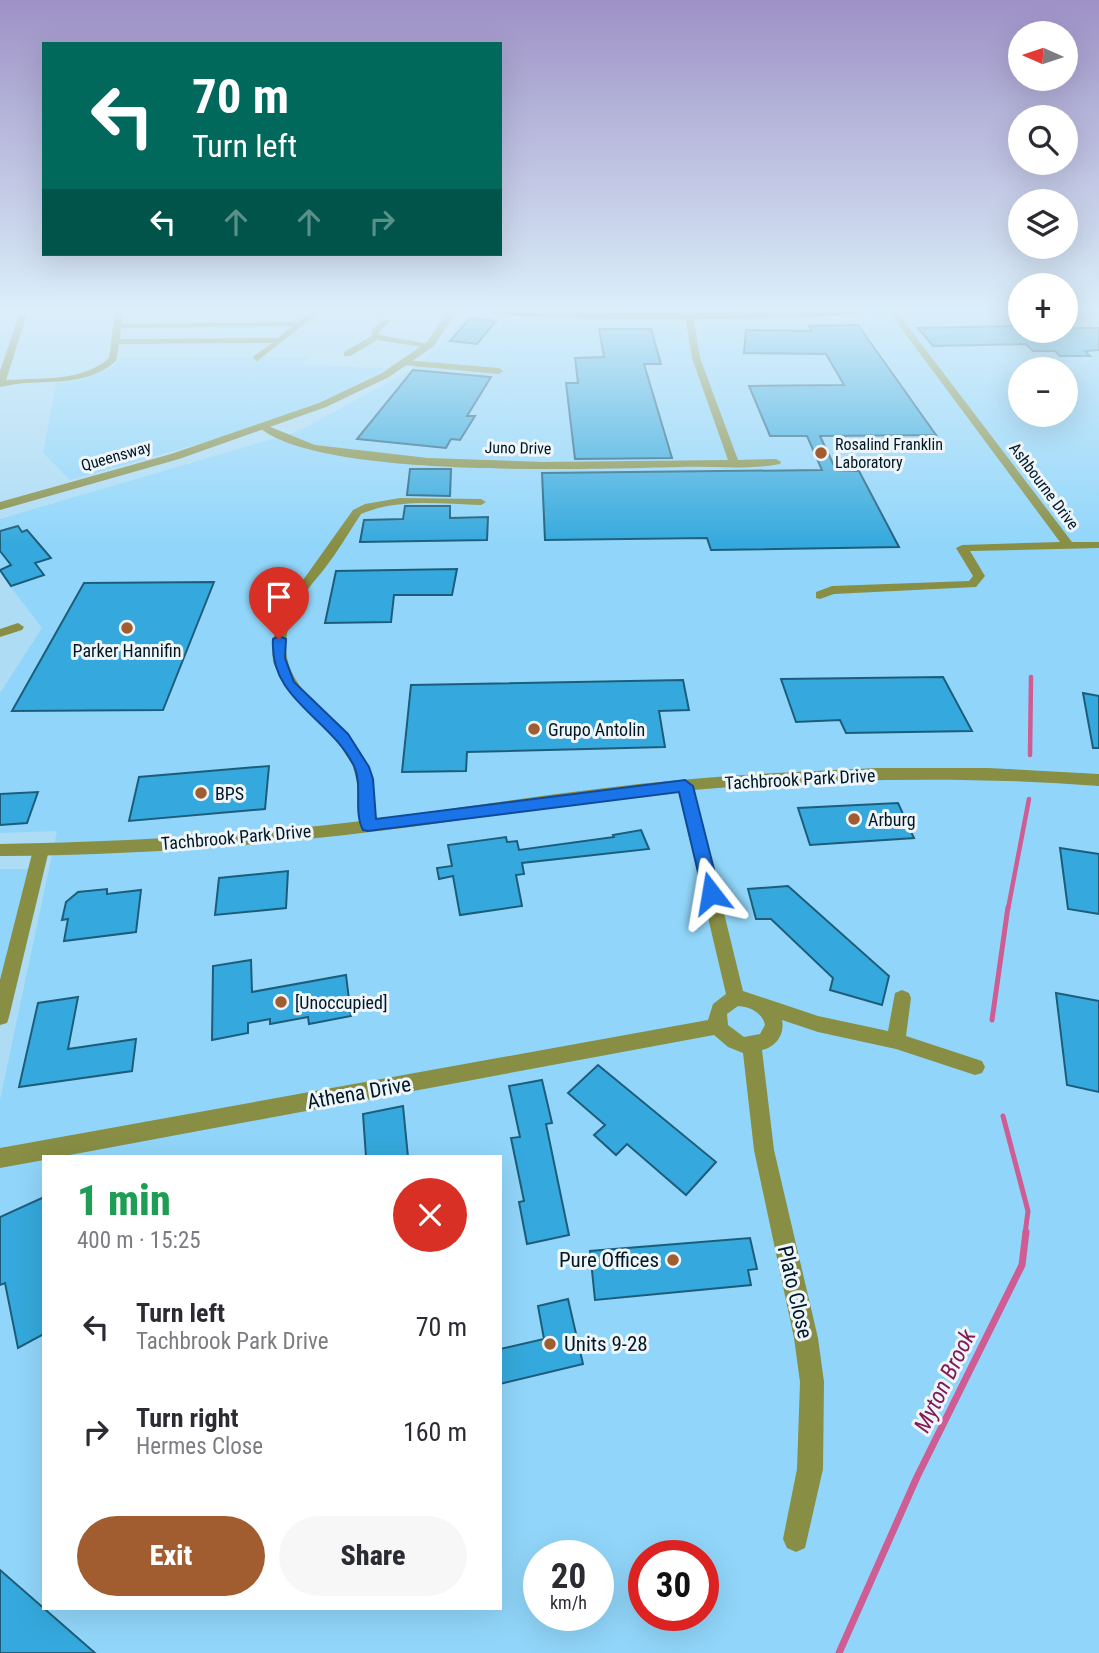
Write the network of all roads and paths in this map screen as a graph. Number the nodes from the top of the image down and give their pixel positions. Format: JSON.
{"nodes":[{"id":1,"x":356,"y":389,"type":"edge"},
{"id":2,"x":707,"y":389,"type":"edge"},
{"id":3,"x":951,"y":389,"type":"edge"},
{"id":4,"x":265,"y":428,"type":"junction"},
{"id":5,"x":776,"y":462,"type":"dead end"},
{"id":6,"x":734,"y":463,"type":"junction"},
{"id":7,"x":481,"y":502,"type":"dead end"},
{"id":8,"x":0,"y":506,"type":"edge"},
{"id":9,"x":1099,"y":545,"type":"edge"},
{"id":10,"x":1069,"y":546,"type":"junction"},
{"id":11,"x":820,"y":595,"type":"dead end"},
{"id":12,"x":18,"y":627,"type":"dead end"},
{"id":13,"x":0,"y":633,"type":"edge"},
{"id":14,"x":1099,"y":780,"type":"edge"},
{"id":15,"x":685,"y":786,"type":"junction"},
{"id":16,"x":368,"y":826,"type":"junction"},
{"id":17,"x":0,"y":850,"type":"edge"},
{"id":18,"x":41,"y":850,"type":"junction"},
{"id":19,"x":736,"y":998,"type":"junction"},
{"id":20,"x":902,"y":998,"type":"dead end"},
{"id":21,"x":763,"y":1005,"type":"junction"},
{"id":22,"x":0,"y":1017,"type":"edge"},
{"id":23,"x":818,"y":1024,"type":"junction"},
{"id":24,"x":718,"y":1026,"type":"junction"},
{"id":25,"x":774,"y":1031,"type":"junction"},
{"id":26,"x":896,"y":1041,"type":"junction"},
{"id":27,"x":752,"y":1046,"type":"junction"},
{"id":28,"x":975,"y":1067,"type":"dead end"},
{"id":29,"x":0,"y":1158,"type":"edge"},
{"id":30,"x":796,"y":1539,"type":"dead end"}],
"edges":[{"from":1,"to":4,"type":"street","name":"Queensway"},
{"from":2,"to":6,"type":"street"},
{"from":3,"to":10,"type":"street","name":"Ashbourne Drive"},
{"from":4,"to":6,"type":"street","name":"Juno Drive"},
{"from":4,"to":8,"type":"street","name":"Queensway"},
{"from":5,"to":6,"type":"street","name":"Juno Drive"},
{"from":7,"to":16,"type":"street"},
{"from":9,"to":10,"type":"street"},
{"from":10,"to":11,"type":"street"},
{"from":12,"to":13,"type":"street"},
{"from":14,"to":15,"type":"street","name":"Tachbrook Park Drive"},
{"from":15,"to":16,"type":"street","name":"Tachbrook Park Drive"},
{"from":15,"to":19,"type":"street"},
{"from":16,"to":18,"type":"street","name":"Tachbrook Park Drive"},
{"from":17,"to":18,"type":"street","name":"Tachbrook Park Drive"},
{"from":18,"to":22,"type":"street"},
{"from":19,"to":21,"type":"street"},
{"from":19,"to":24,"type":"street"},
{"from":20,"to":26,"type":"street"},
{"from":21,"to":23,"type":"street"},
{"from":21,"to":25,"type":"street"},
{"from":23,"to":25,"type":"street"},
{"from":23,"to":26,"type":"street"},
{"from":24,"to":27,"type":"street"},
{"from":24,"to":29,"type":"street","name":"Athena Drive"},
{"from":25,"to":27,"type":"street"},
{"from":26,"to":28,"type":"street"},
{"from":27,"to":30,"type":"street","name":"Plato Close"}]}
